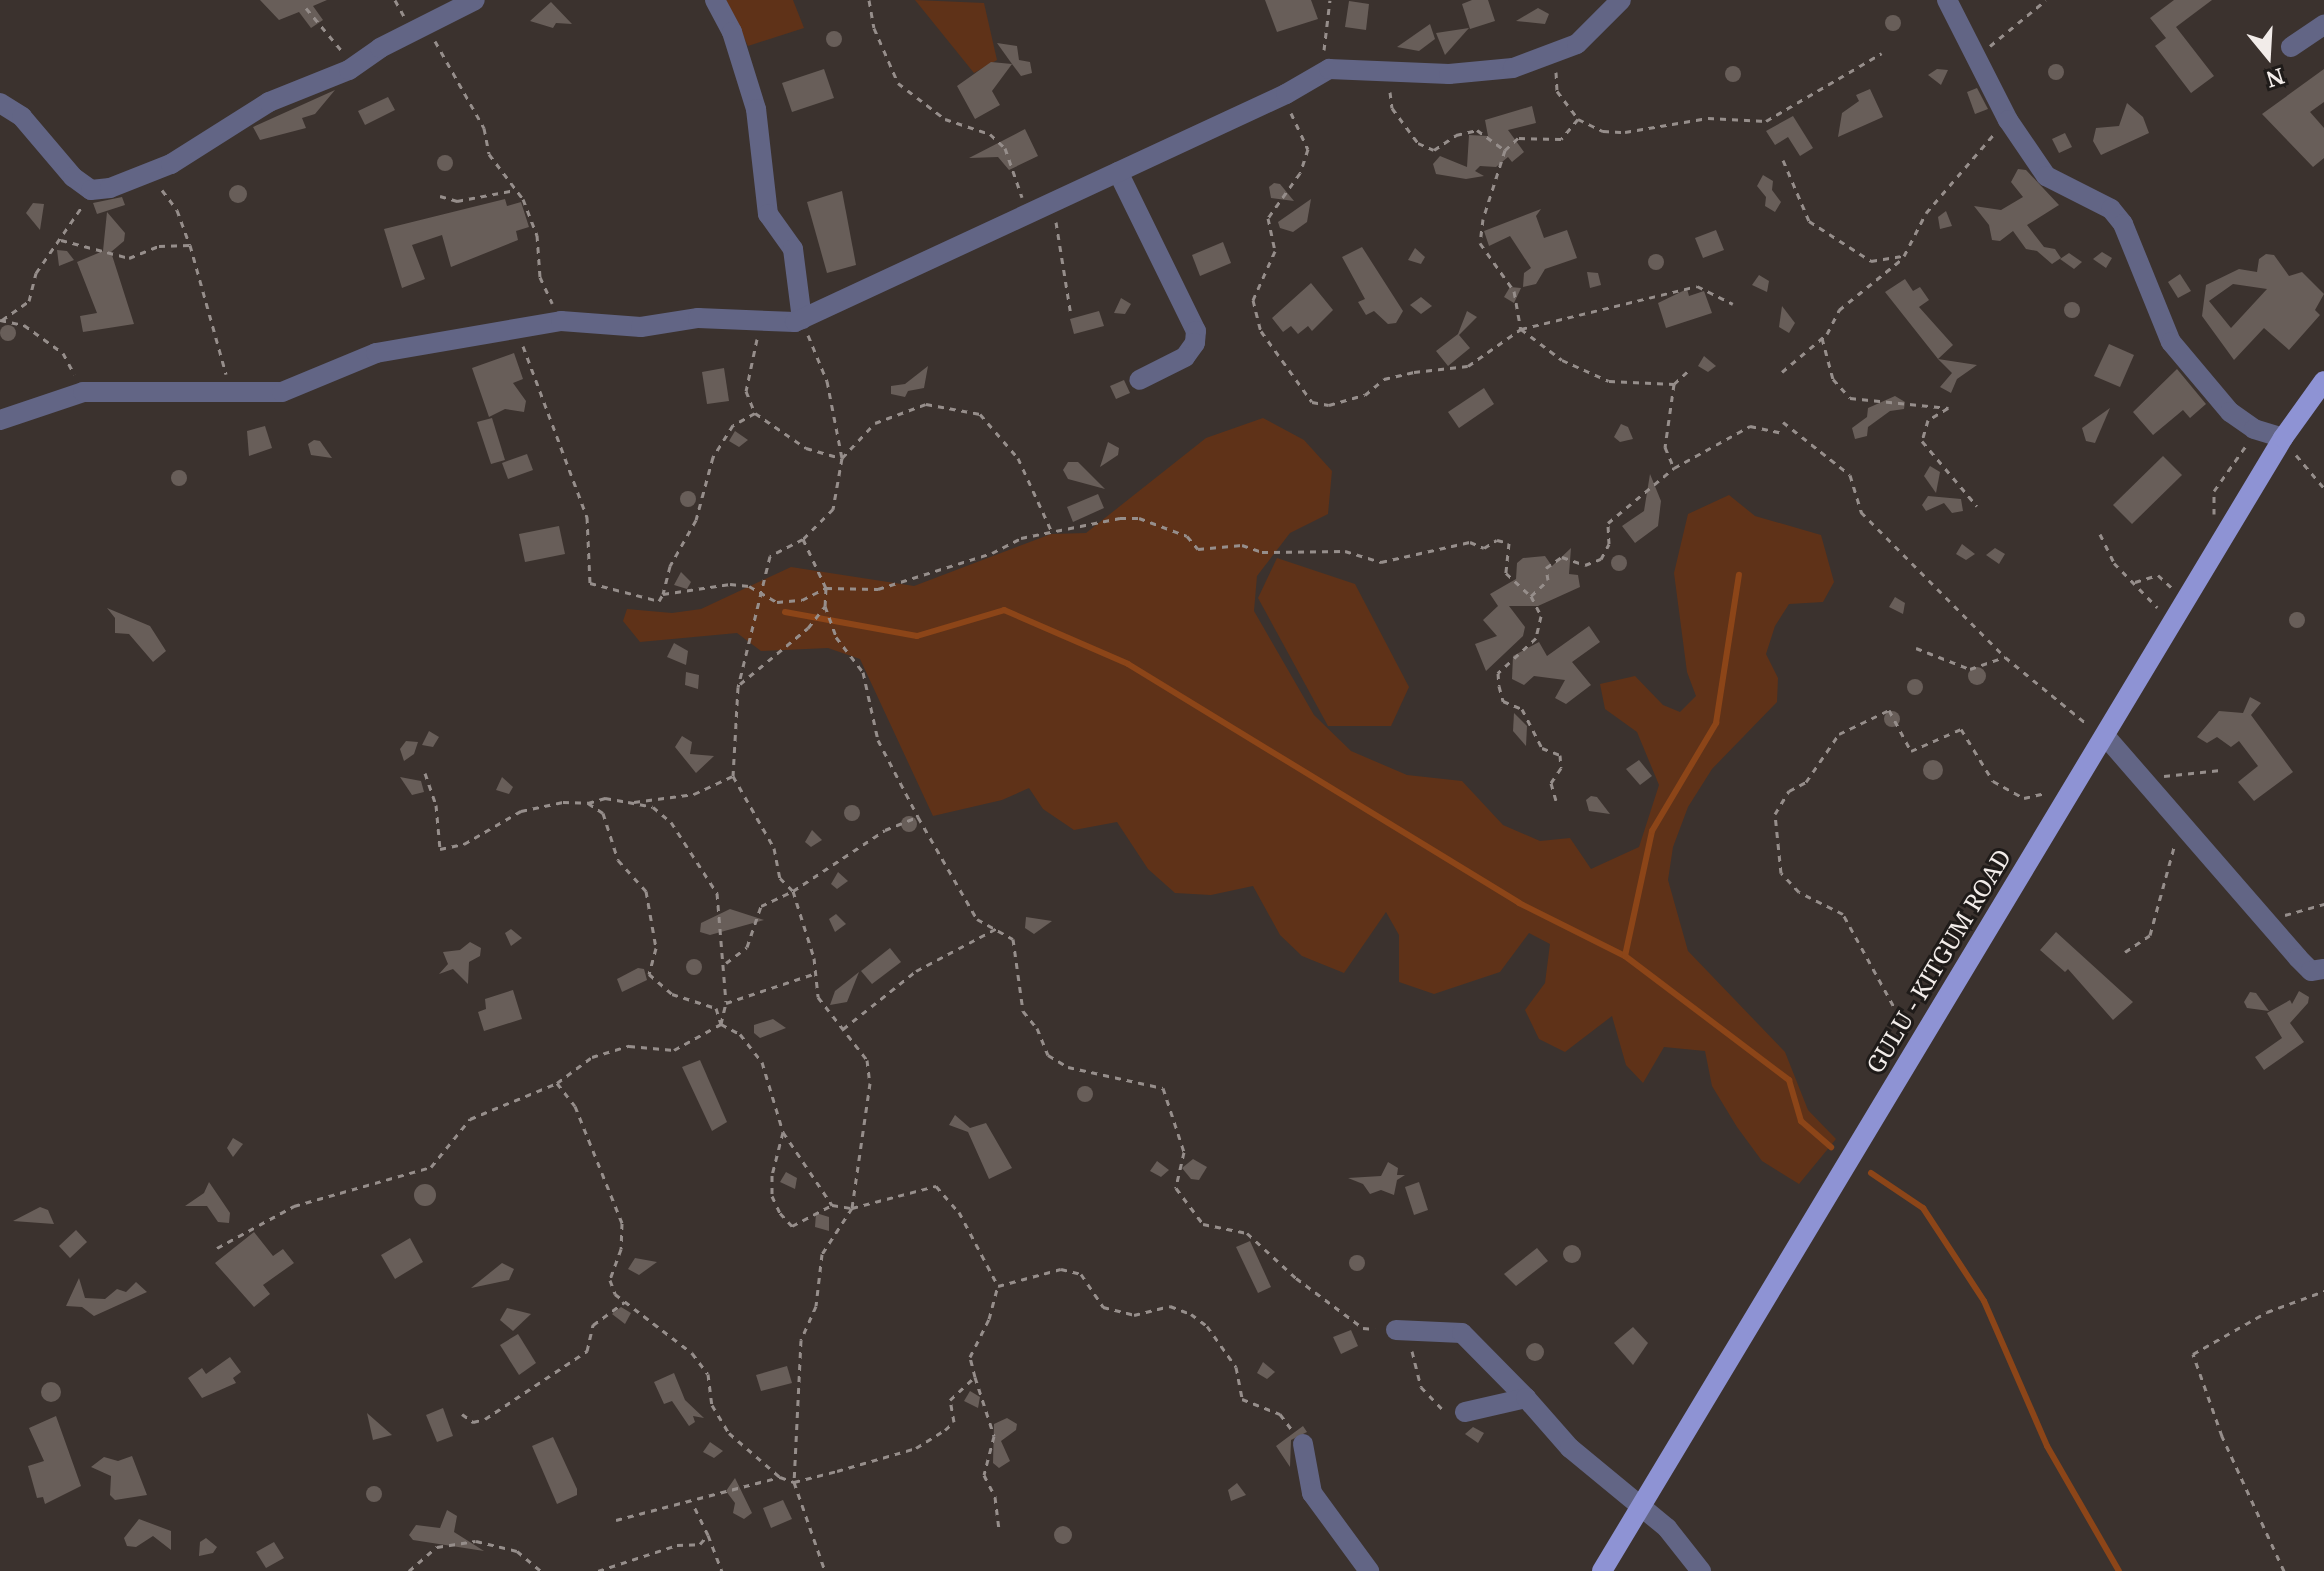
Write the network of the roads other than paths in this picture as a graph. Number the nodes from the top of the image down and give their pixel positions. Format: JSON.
{"nodes":[{"id":1,"x":475,"y":0,"type":"edge"},
{"id":2,"x":715,"y":0,"type":"edge"},
{"id":3,"x":1621,"y":0,"type":"edge"},
{"id":4,"x":1947,"y":0,"type":"edge"},
{"id":5,"x":2324,"y":25,"type":"edge"},
{"id":6,"x":2291,"y":47,"type":"dead end"},
{"id":7,"x":0,"y":103,"type":"edge"},
{"id":8,"x":1118,"y":172,"type":"junction"},
{"id":9,"x":802,"y":319,"type":"junction"},
{"id":10,"x":1139,"y":380,"type":"dead end"},
{"id":11,"x":2324,"y":381,"type":"edge"},
{"id":12,"x":0,"y":420,"type":"edge"},
{"id":13,"x":2283,"y":438,"type":"junction"},
{"id":14,"x":2107,"y":738,"type":"junction"},
{"id":15,"x":2324,"y":969,"type":"edge"},
{"id":16,"x":1396,"y":1330,"type":"road end"},
{"id":17,"x":1526,"y":1398,"type":"junction"},
{"id":18,"x":1455,"y":1412,"type":"road end"},
{"id":19,"x":1303,"y":1444,"type":"road end"},
{"id":20,"x":1638,"y":1509,"type":"junction"},
{"id":21,"x":1369,"y":1571,"type":"edge"},
{"id":22,"x":1602,"y":1571,"type":"edge"},
{"id":23,"x":1701,"y":1571,"type":"edge"}],
"edges":[{"from":1,"to":7,"type":"street"},
{"from":2,"to":9,"type":"street"},
{"from":3,"to":8,"type":"street"},
{"from":4,"to":13,"type":"street"},
{"from":5,"to":6,"type":"street"},
{"from":8,"to":9,"type":"street"},
{"from":8,"to":10,"type":"street"},
{"from":9,"to":12,"type":"street"},
{"from":11,"to":13,"type":"main road","name":"GULU - KITGUM ROAD"},
{"from":13,"to":14,"type":"main road","name":"GULU - KITGUM ROAD"},
{"from":14,"to":15,"type":"street"},
{"from":14,"to":20,"type":"main road","name":"GULU - KITGUM ROAD"},
{"from":16,"to":17,"type":"street"},
{"from":17,"to":18,"type":"street"},
{"from":17,"to":20,"type":"street"},
{"from":19,"to":21,"type":"street"},
{"from":20,"to":22,"type":"main road","name":"GULU - KITGUM ROAD"},
{"from":20,"to":23,"type":"street"}]}
